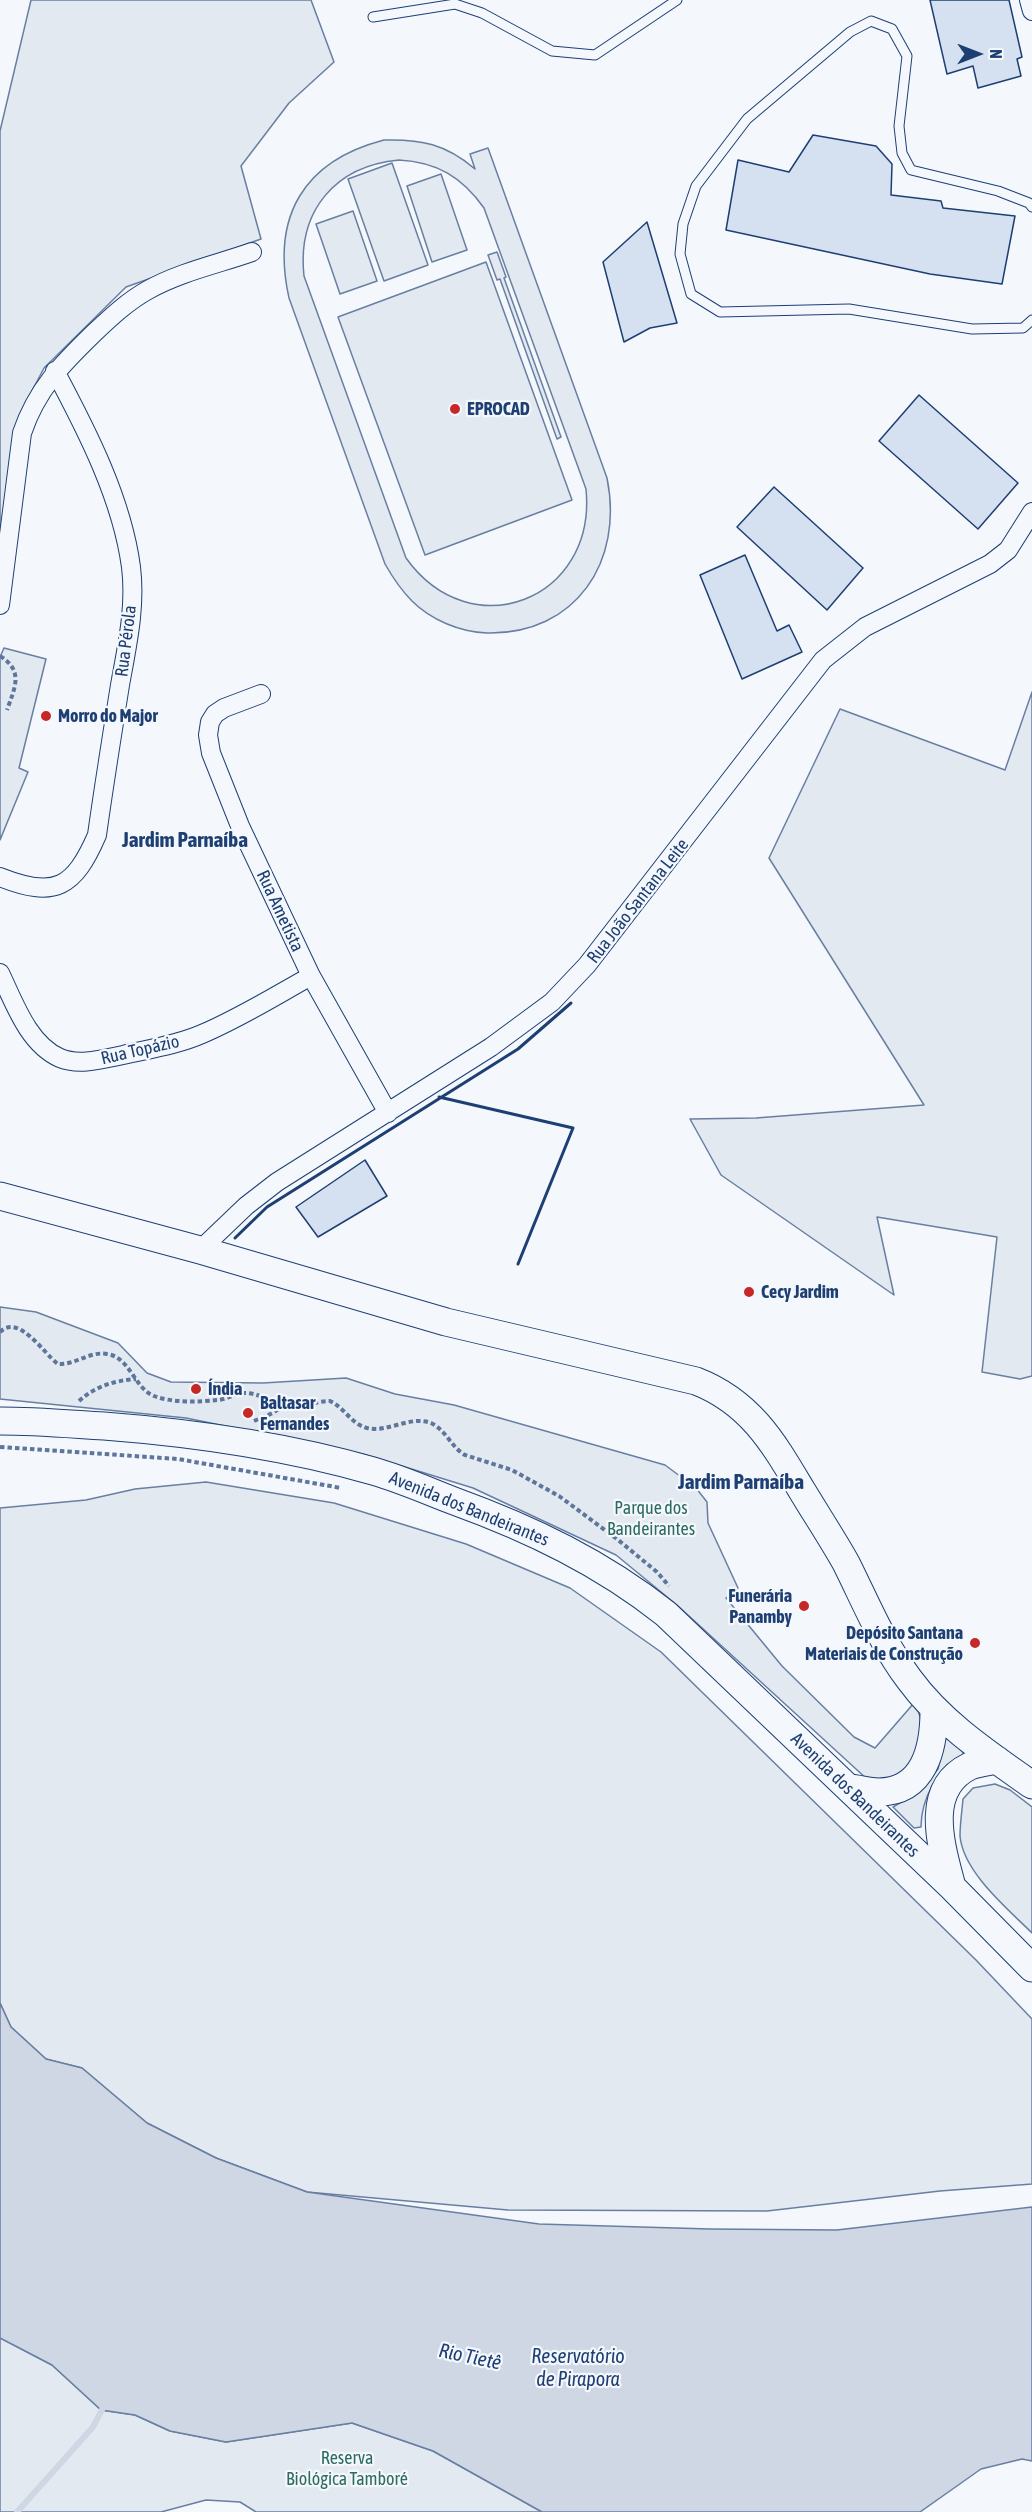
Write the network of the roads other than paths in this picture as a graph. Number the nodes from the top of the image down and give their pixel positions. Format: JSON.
{"nodes":[{"id":1,"x":677,"y":0,"type":"edge"},
{"id":2,"x":1029,"y":0,"type":"edge"},
{"id":3,"x":454,"y":2,"type":"edge"},
{"id":4,"x":1032,"y":11,"type":"edge"},
{"id":5,"x":373,"y":17,"type":"dead end"},
{"id":6,"x":1032,"y":207,"type":"edge"},
{"id":7,"x":252,"y":252,"type":"dead end"},
{"id":8,"x":1032,"y":320,"type":"edge"},
{"id":9,"x":55,"y":371,"type":"junction"},
{"id":10,"x":1032,"y":512,"type":"edge"},
{"id":11,"x":0,"y":605,"type":"edge"},
{"id":12,"x":261,"y":694,"type":"dead end"},
{"id":13,"x":0,"y":876,"type":"edge"},
{"id":14,"x":0,"y":973,"type":"edge"},
{"id":15,"x":311,"y":976,"type":"junction"},
{"id":16,"x":388,"y":1113,"type":"junction"},
{"id":17,"x":0,"y":1196,"type":"edge"},
{"id":18,"x":200,"y":1250,"type":"junction"},
{"id":19,"x":0,"y":1421,"type":"edge"},
{"id":20,"x":934,"y":1710,"type":"junction"},
{"id":21,"x":997,"y":1760,"type":"junction"},
{"id":22,"x":1032,"y":1785,"type":"edge"},
{"id":23,"x":849,"y":1788,"type":"junction"},
{"id":24,"x":952,"y":1887,"type":"junction"},
{"id":25,"x":1032,"y":1968,"type":"edge"}],
"edges":[{"from":1,"to":3,"type":"lane"},
{"from":2,"to":4,"type":"street"},
{"from":3,"to":5,"type":"lane"},
{"from":6,"to":8,"type":"lane"},
{"from":7,"to":9,"type":"street"},
{"from":9,"to":11,"type":"street"},
{"from":9,"to":13,"type":"street","name":"Rua Pérola"},
{"from":10,"to":16,"type":"street","name":"Rua João Santana Leite"},
{"from":12,"to":15,"type":"street","name":"Rua Ametista"},
{"from":14,"to":15,"type":"street","name":"Rua Topázio"},
{"from":15,"to":16,"type":"street","name":"Rua Ametista"},
{"from":16,"to":18,"type":"street","name":"Rua João Santana Leite"},
{"from":17,"to":18,"type":"main road"},
{"from":18,"to":20,"type":"main road"},
{"from":19,"to":23,"type":"main road","name":"Avenida dos Bandeirantes"},
{"from":20,"to":21,"type":"main road"},
{"from":20,"to":23,"type":"main road"},
{"from":21,"to":22,"type":"main road"},
{"from":21,"to":24,"type":"main road"},
{"from":23,"to":24,"type":"main road","name":"Avenida dos Bandeirantes"},
{"from":24,"to":25,"type":"main road","name":"Avenida dos Bandeirantes"}]}
